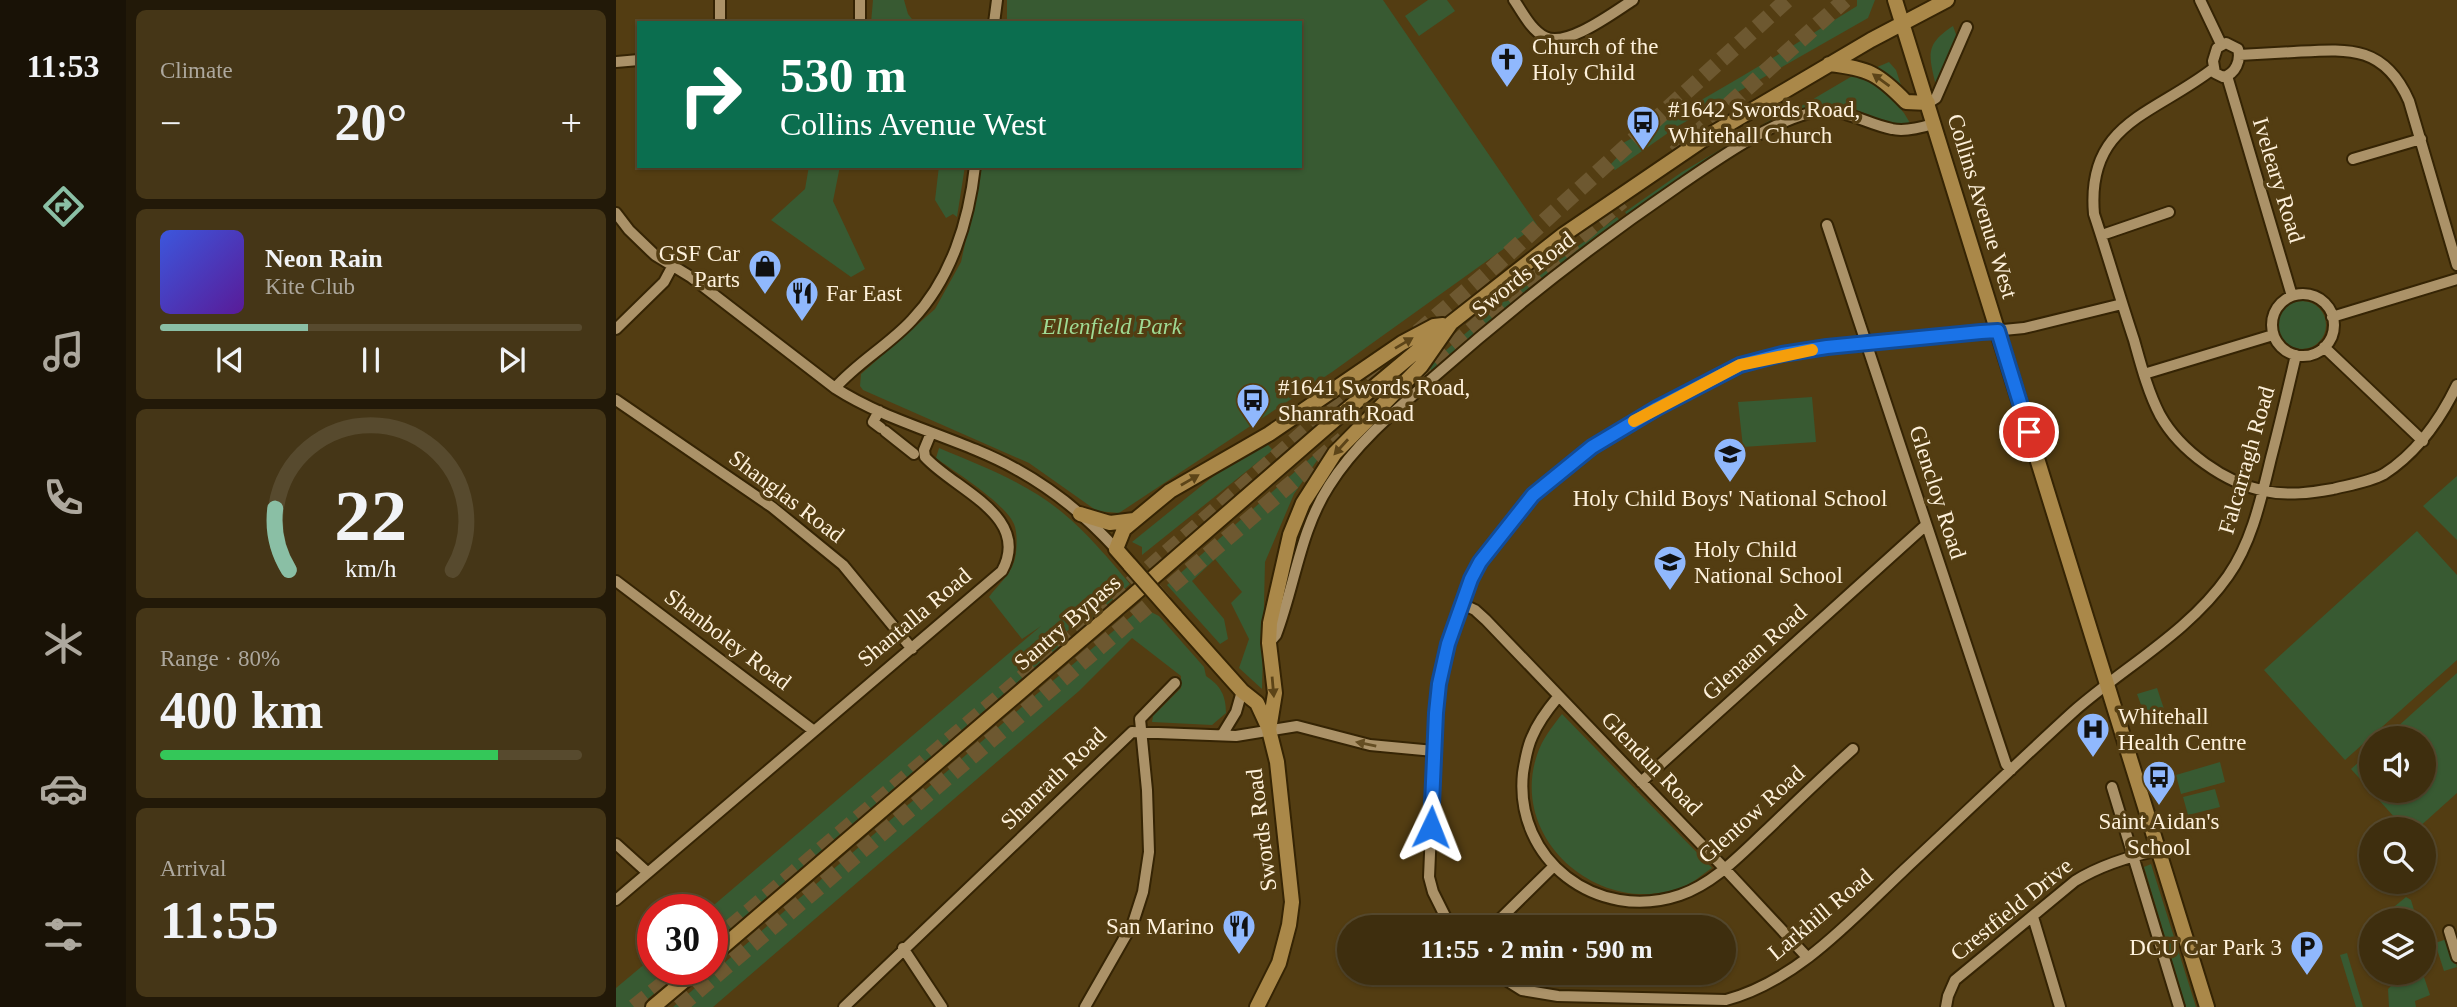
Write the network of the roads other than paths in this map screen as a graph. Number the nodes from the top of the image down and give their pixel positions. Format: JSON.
{"nodes":[{"id":1,"x":720,"y":0,"type":"edge"},
{"id":2,"x":860,"y":0,"type":"edge"},
{"id":3,"x":997,"y":0,"type":"edge"},
{"id":4,"x":1514,"y":0,"type":"edge"},
{"id":5,"x":1633,"y":0,"type":"edge"},
{"id":6,"x":1895,"y":0,"type":"edge"},
{"id":7,"x":1947,"y":0,"type":"edge"},
{"id":8,"x":2200,"y":0,"type":"edge"},
{"id":9,"x":720,"y":21,"type":"edge"},
{"id":10,"x":860,"y":21,"type":"edge"},
{"id":11,"x":994,"y":21,"type":"edge"},
{"id":12,"x":1903,"y":23,"type":"junction"},
{"id":13,"x":1967,"y":27,"type":"dead end"},
{"id":14,"x":2221,"y":44,"type":"junction"},
{"id":15,"x":2239,"y":55,"type":"junction"},
{"id":16,"x":637,"y":60,"type":"edge"},
{"id":17,"x":616,"y":62,"type":"edge"},
{"id":18,"x":1829,"y":64,"type":"junction"},
{"id":19,"x":2214,"y":68,"type":"junction"},
{"id":20,"x":2227,"y":76,"type":"junction"},
{"id":21,"x":1928,"y":103,"type":"junction"},
{"id":22,"x":1933,"y":124,"type":"junction"},
{"id":23,"x":2421,"y":139,"type":"junction"},
{"id":24,"x":2353,"y":159,"type":"dead end"},
{"id":25,"x":975,"y":168,"type":"edge"},
{"id":26,"x":2169,"y":212,"type":"dead end"},
{"id":27,"x":616,"y":213,"type":"edge"},
{"id":28,"x":1827,"y":225,"type":"dead end"},
{"id":29,"x":2102,"y":235,"type":"junction"},
{"id":30,"x":2457,"y":265,"type":"edge"},
{"id":31,"x":672,"y":267,"type":"junction"},
{"id":32,"x":2457,"y":279,"type":"edge"},
{"id":33,"x":2292,"y":296,"type":"junction"},
{"id":34,"x":2122,"y":304,"type":"junction"},
{"id":35,"x":2332,"y":317,"type":"junction"},
{"id":36,"x":1451,"y":323,"type":"junction"},
{"id":37,"x":616,"y":329,"type":"edge"},
{"id":38,"x":1998,"y":331,"type":"junction"},
{"id":39,"x":2273,"y":335,"type":"junction"},
{"id":40,"x":1868,"y":343,"type":"junction"},
{"id":41,"x":2324,"y":347,"type":"junction"},
{"id":42,"x":2296,"y":355,"type":"junction"},
{"id":43,"x":2144,"y":373,"type":"junction"},
{"id":44,"x":2457,"y":385,"type":"edge"},
{"id":45,"x":835,"y":388,"type":"junction"},
{"id":46,"x":616,"y":400,"type":"edge"},
{"id":47,"x":878,"y":411,"type":"junction"},
{"id":48,"x":904,"y":422,"type":"junction"},
{"id":49,"x":931,"y":433,"type":"junction"},
{"id":50,"x":895,"y":439,"type":"junction"},
{"id":51,"x":2423,"y":441,"type":"junction"},
{"id":52,"x":915,"y":454,"type":"dead end"},
{"id":53,"x":2263,"y":491,"type":"junction"},
{"id":54,"x":1080,"y":514,"type":"junction"},
{"id":55,"x":1135,"y":519,"type":"junction"},
{"id":56,"x":1926,"y":525,"type":"junction"},
{"id":57,"x":1116,"y":549,"type":"junction"},
{"id":58,"x":616,"y":581,"type":"edge"},
{"id":59,"x":1462,"y":604,"type":"junction"},
{"id":60,"x":1269,"y":643,"type":"junction"},
{"id":61,"x":912,"y":649,"type":"junction"},
{"id":62,"x":1175,"y":683,"type":"dead end"},
{"id":63,"x":2106,"y":684,"type":"junction"},
{"id":64,"x":1242,"y":691,"type":"junction"},
{"id":65,"x":1558,"y":697,"type":"junction"},
{"id":66,"x":1269,"y":730,"type":"junction"},
{"id":67,"x":814,"y":731,"type":"junction"},
{"id":68,"x":1140,"y":731,"type":"junction"},
{"id":69,"x":1222,"y":736,"type":"junction"},
{"id":70,"x":1853,"y":749,"type":"dead end"},
{"id":71,"x":1434,"y":751,"type":"junction"},
{"id":72,"x":2011,"y":770,"type":"junction"},
{"id":73,"x":1641,"y":782,"type":"junction"},
{"id":74,"x":2112,"y":786,"type":"dead end"},
{"id":75,"x":616,"y":844,"type":"edge"},
{"id":76,"x":2160,"y":850,"type":"junction"},
{"id":77,"x":2132,"y":856,"type":"junction"},
{"id":78,"x":1553,"y":867,"type":"junction"},
{"id":79,"x":1725,"y":869,"type":"junction"},
{"id":80,"x":647,"y":872,"type":"junction"},
{"id":81,"x":616,"y":900,"type":"edge"},
{"id":82,"x":1444,"y":915,"type":"edge"},
{"id":83,"x":1504,"y":915,"type":"edge"},
{"id":84,"x":2033,"y":917,"type":"junction"},
{"id":85,"x":2449,"y":931,"type":"dead end"},
{"id":86,"x":728,"y":942,"type":"edge"},
{"id":87,"x":903,"y":948,"type":"junction"},
{"id":88,"x":1807,"y":957,"type":"junction"},
{"id":89,"x":2457,"y":957,"type":"edge"},
{"id":90,"x":679,"y":985,"type":"edge"},
{"id":91,"x":1513,"y":985,"type":"edge"},
{"id":92,"x":1668,"y":1004,"type":"edge"},
{"id":93,"x":653,"y":1007,"type":"edge"},
{"id":94,"x":844,"y":1007,"type":"edge"},
{"id":95,"x":942,"y":1007,"type":"edge"},
{"id":96,"x":1085,"y":1007,"type":"edge"},
{"id":97,"x":1257,"y":1007,"type":"edge"},
{"id":98,"x":1947,"y":1007,"type":"edge"},
{"id":99,"x":2060,"y":1007,"type":"edge"},
{"id":100,"x":2179,"y":1007,"type":"edge"},
{"id":101,"x":2207,"y":1007,"type":"edge"}],
"edges":[{"from":1,"to":9,"type":"street"},
{"from":2,"to":10,"type":"street"},
{"from":3,"to":11,"type":"street"},
{"from":4,"to":5,"type":"street"},
{"from":6,"to":12,"type":"main road","name":"Collins Avenue West"},
{"from":7,"to":12,"type":"main road","name":"Swords Road"},
{"from":8,"to":14,"type":"street"},
{"from":12,"to":18,"type":"main road","name":"Swords Road"},
{"from":12,"to":21,"type":"main road","name":"Collins Avenue West"},
{"from":13,"to":21,"type":"street"},
{"from":14,"to":15,"type":"street"},
{"from":14,"to":19,"type":"street"},
{"from":15,"to":20,"type":"street"},
{"from":15,"to":23,"type":"street"},
{"from":16,"to":17,"type":"street"},
{"from":21,"to":18,"type":"main road","one_way":true},
{"from":18,"to":36,"type":"main road","name":"Swords Road"},
{"from":19,"to":20,"type":"street"},
{"from":19,"to":29,"type":"street"},
{"from":20,"to":33,"type":"street","name":"Iveleary Road"},
{"from":21,"to":22,"type":"main road","name":"Collins Avenue West"},
{"from":22,"to":38,"type":"main road","name":"Collins Avenue West"},
{"from":22,"to":60,"type":"street","name":"Swords Road"},
{"from":23,"to":24,"type":"street"},
{"from":23,"to":30,"type":"street"},
{"from":25,"to":45,"type":"street"},
{"from":26,"to":29,"type":"street"},
{"from":27,"to":31,"type":"street"},
{"from":28,"to":40,"type":"street","name":"Glencloy Road"},
{"from":29,"to":34,"type":"street"},
{"from":31,"to":37,"type":"street"},
{"from":31,"to":45,"type":"street"},
{"from":32,"to":35,"type":"street"},
{"from":33,"to":35,"type":"street"},
{"from":33,"to":39,"type":"street"},
{"from":34,"to":38,"type":"street"},
{"from":34,"to":43,"type":"street"},
{"from":35,"to":41,"type":"street"},
{"from":55,"to":36,"type":"main road","name":"Swords Road","one_way":true},
{"from":36,"to":60,"type":"main road","name":"Swords Road","one_way":true},
{"from":36,"to":86,"type":"main road","name":"Santry Bypass"},
{"from":38,"to":40,"type":"street"},
{"from":38,"to":63,"type":"main road","name":"Collins Avenue West"},
{"from":39,"to":42,"type":"street"},
{"from":39,"to":43,"type":"street"},
{"from":40,"to":56,"type":"street","name":"Glencloy Road"},
{"from":40,"to":59,"type":"street"},
{"from":41,"to":42,"type":"street"},
{"from":41,"to":51,"type":"street"},
{"from":42,"to":53,"type":"street","name":"Falcarragh Road"},
{"from":43,"to":53,"type":"street"},
{"from":44,"to":51,"type":"street"},
{"from":45,"to":47,"type":"street"},
{"from":46,"to":61,"type":"street","name":"Shanglas Road"},
{"from":47,"to":48,"type":"street"},
{"from":47,"to":50,"type":"street"},
{"from":48,"to":49,"type":"street"},
{"from":48,"to":50,"type":"street"},
{"from":49,"to":54,"type":"street"},
{"from":49,"to":61,"type":"street","name":"Shantalla Road"},
{"from":50,"to":52,"type":"street"},
{"from":51,"to":53,"type":"street"},
{"from":53,"to":63,"type":"street","name":"Falcarragh Road"},
{"from":54,"to":55,"type":"main road"},
{"from":54,"to":57,"type":"street"},
{"from":55,"to":57,"type":"main road","name":"Swords Road"},
{"from":56,"to":72,"type":"street","name":"Glencloy Road"},
{"from":56,"to":73,"type":"street","name":"Glenaan Road"},
{"from":57,"to":64,"type":"main road","bridge":true},
{"from":58,"to":67,"type":"street","name":"Shanboley Road"},
{"from":59,"to":65,"type":"street","name":"Glendun Road"},
{"from":59,"to":71,"type":"street"},
{"from":60,"to":66,"type":"main road","name":"Swords Road","one_way":true},
{"from":61,"to":67,"type":"street","name":"Shantalla Road"},
{"from":62,"to":68,"type":"street"},
{"from":63,"to":72,"type":"street","name":"Larkhill Road"},
{"from":63,"to":76,"type":"main road","name":"Collins Avenue West"},
{"from":64,"to":66,"type":"main road"},
{"from":64,"to":69,"type":"street"},
{"from":65,"to":73,"type":"street","name":"Glendun Road"},
{"from":65,"to":78,"type":"street","name":"Glentow Road"},
{"from":66,"to":69,"type":"street","name":"Shanrath Road"},
{"from":71,"to":66,"type":"street","one_way":true},
{"from":66,"to":97,"type":"main road","name":"Swords Road"},
{"from":67,"to":80,"type":"street","name":"Shantalla Road"},
{"from":68,"to":69,"type":"street","name":"Shanrath Road"},
{"from":68,"to":87,"type":"street","name":"Shanrath Road"},
{"from":68,"to":96,"type":"street"},
{"from":70,"to":79,"type":"street","name":"Glentow Road"},
{"from":71,"to":82,"type":"street"},
{"from":72,"to":88,"type":"street","name":"Larkhill Road"},
{"from":73,"to":79,"type":"street","name":"Glendun Road"},
{"from":74,"to":77,"type":"street"},
{"from":75,"to":80,"type":"street"},
{"from":76,"to":77,"type":"street","name":"Crestfield Drive"},
{"from":76,"to":101,"type":"main road","name":"Collins Avenue West"},
{"from":77,"to":84,"type":"street","name":"Crestfield Drive"},
{"from":77,"to":100,"type":"street"},
{"from":78,"to":79,"type":"street","name":"Glentow Road"},
{"from":78,"to":83,"type":"street"},
{"from":79,"to":88,"type":"street","name":"Glendun Road"},
{"from":80,"to":81,"type":"street","name":"Shantalla Road"},
{"from":84,"to":98,"type":"street","name":"Crestfield Drive"},
{"from":84,"to":99,"type":"street"},
{"from":85,"to":89,"type":"street"},
{"from":87,"to":94,"type":"street","name":"Shanrath Road"},
{"from":87,"to":95,"type":"street"},
{"from":88,"to":92,"type":"street","name":"Larkhill Road"},
{"from":90,"to":93,"type":"main road"},
{"from":91,"to":92,"type":"street","name":"Larkhill Road"}]}
